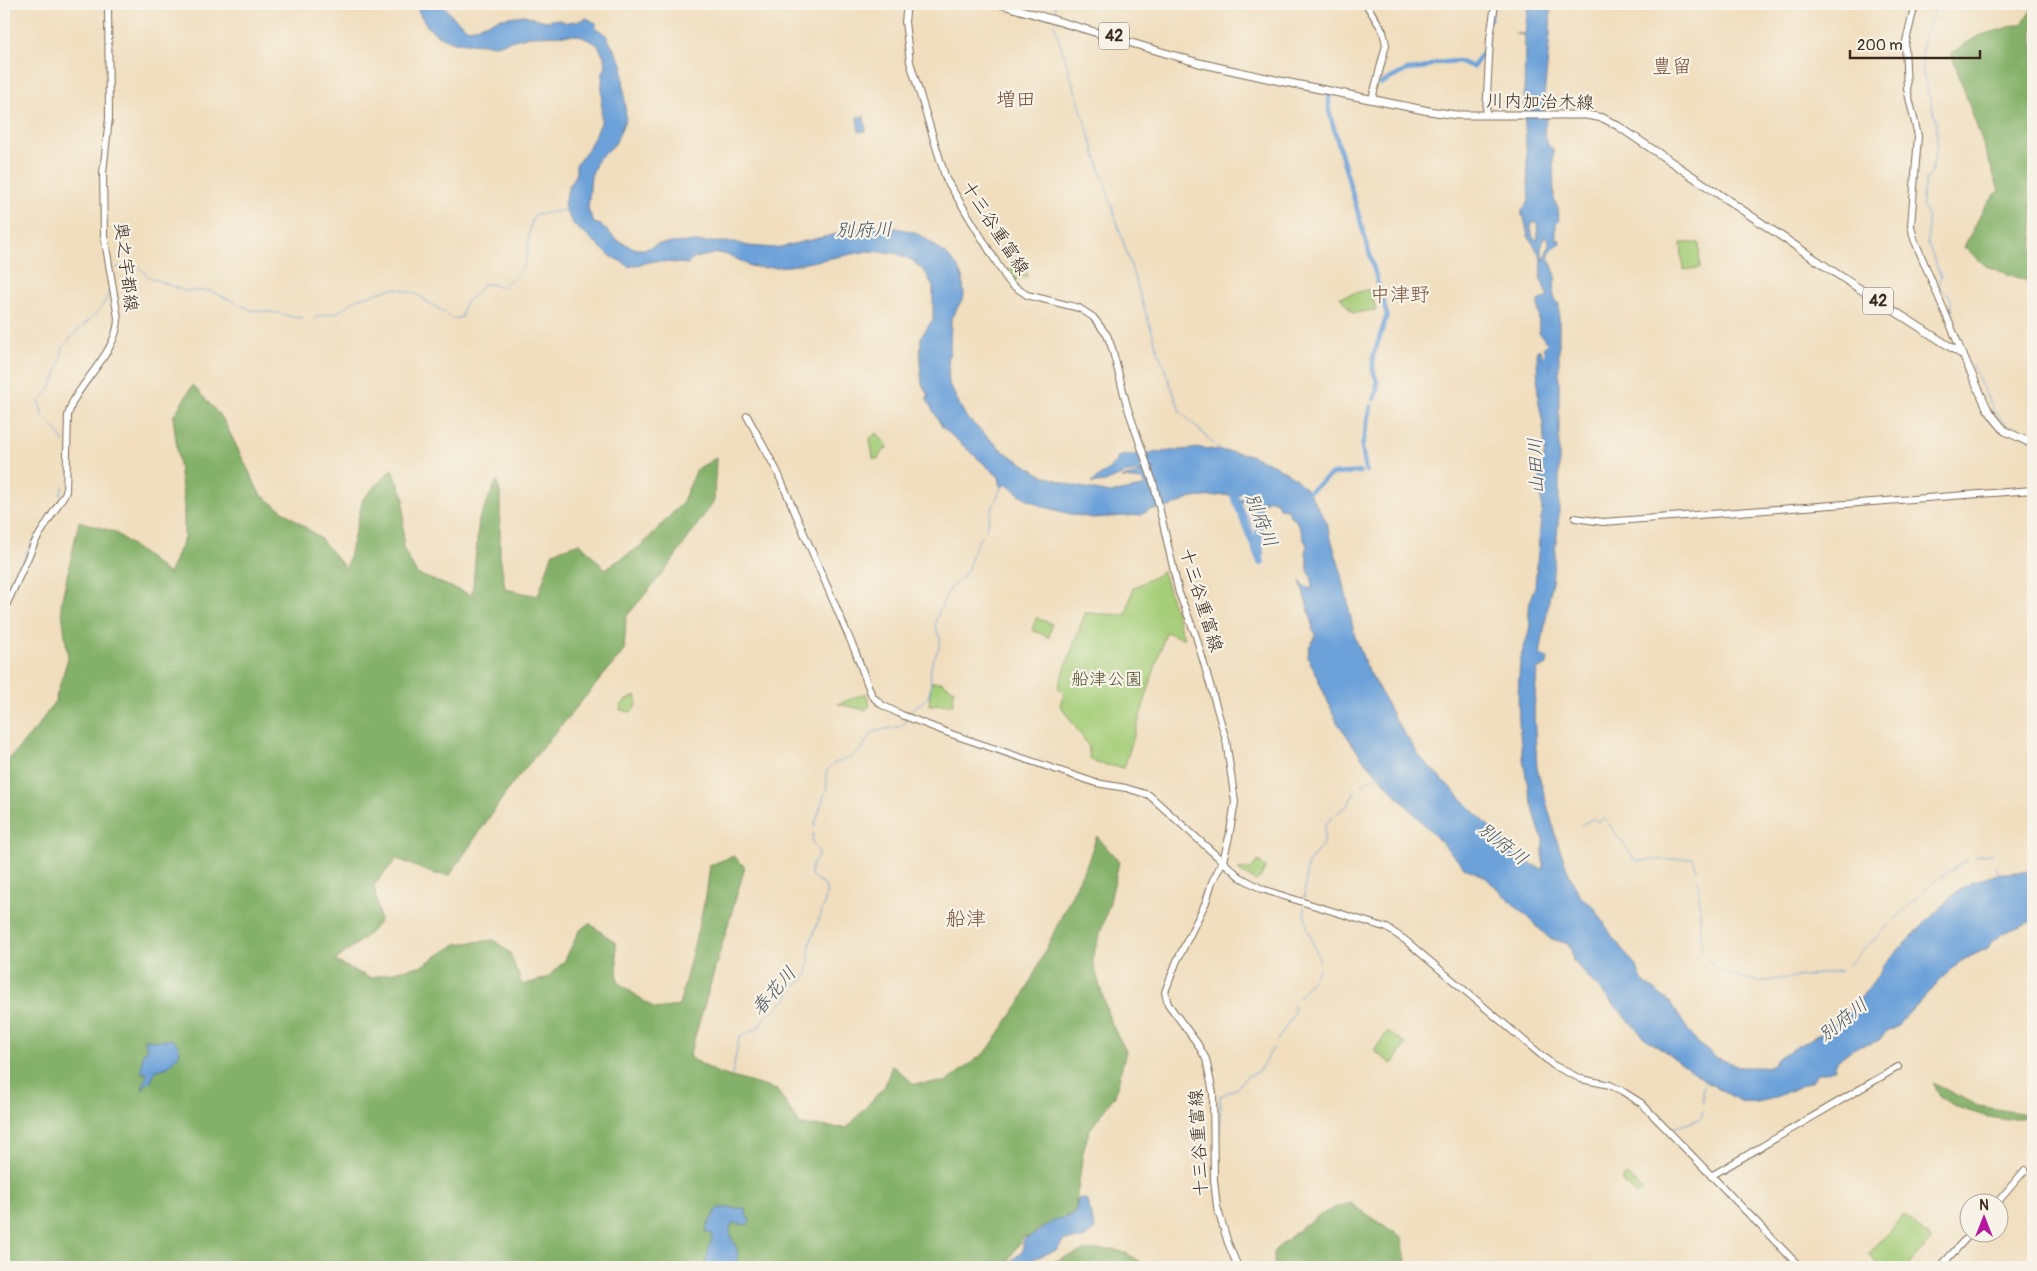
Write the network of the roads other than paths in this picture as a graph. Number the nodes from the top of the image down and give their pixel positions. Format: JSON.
{"nodes":[{"id":1,"x":108,"y":4,"type":"edge"},
{"id":2,"x":907,"y":4,"type":"edge"},
{"id":3,"x":1000,"y":4,"type":"edge"},
{"id":4,"x":1366,"y":4,"type":"edge"},
{"id":5,"x":1495,"y":4,"type":"edge"},
{"id":6,"x":1915,"y":4,"type":"edge"},
{"id":7,"x":1372,"y":99,"type":"junction"},
{"id":8,"x":1486,"y":115,"type":"junction"},
{"id":9,"x":1963,"y":355,"type":"junction"},
{"id":10,"x":747,"y":416,"type":"dead end"},
{"id":11,"x":2033,"y":444,"type":"edge"},
{"id":12,"x":2033,"y":490,"type":"edge"},
{"id":13,"x":1575,"y":518,"type":"dead end"},
{"id":14,"x":4,"y":610,"type":"edge"},
{"id":15,"x":1222,"y":861,"type":"junction"},
{"id":16,"x":1898,"y":1067,"type":"dead end"},
{"id":17,"x":2025,"y":1170,"type":"dead end"},
{"id":18,"x":1711,"y":1176,"type":"junction"},
{"id":19,"x":2005,"y":1194,"type":"edge"},
{"id":20,"x":1961,"y":1244,"type":"edge"},
{"id":21,"x":1238,"y":1267,"type":"edge"},
{"id":22,"x":1800,"y":1267,"type":"edge"},
{"id":23,"x":1940,"y":1267,"type":"edge"}],
"edges":[{"from":1,"to":14,"type":"street","name":"奥之宇都線"},
{"from":2,"to":15,"type":"street","name":"十三谷重富線"},
{"from":3,"to":7,"type":"main road","name":"川内加治木線","number":"42"},
{"from":4,"to":7,"type":"street"},
{"from":5,"to":8,"type":"street"},
{"from":6,"to":9,"type":"street"},
{"from":7,"to":8,"type":"main road","name":"川内加治木線","number":"42"},
{"from":8,"to":9,"type":"main road","name":"川内加治木線","number":"42"},
{"from":9,"to":11,"type":"main road"},
{"from":10,"to":15,"type":"street"},
{"from":12,"to":13,"type":"street"},
{"from":15,"to":18,"type":"street"},
{"from":15,"to":21,"type":"street","name":"十三谷重富線"},
{"from":16,"to":18,"type":"street"},
{"from":17,"to":19,"type":"street"},
{"from":18,"to":22,"type":"street"},
{"from":20,"to":23,"type":"street"}]}
